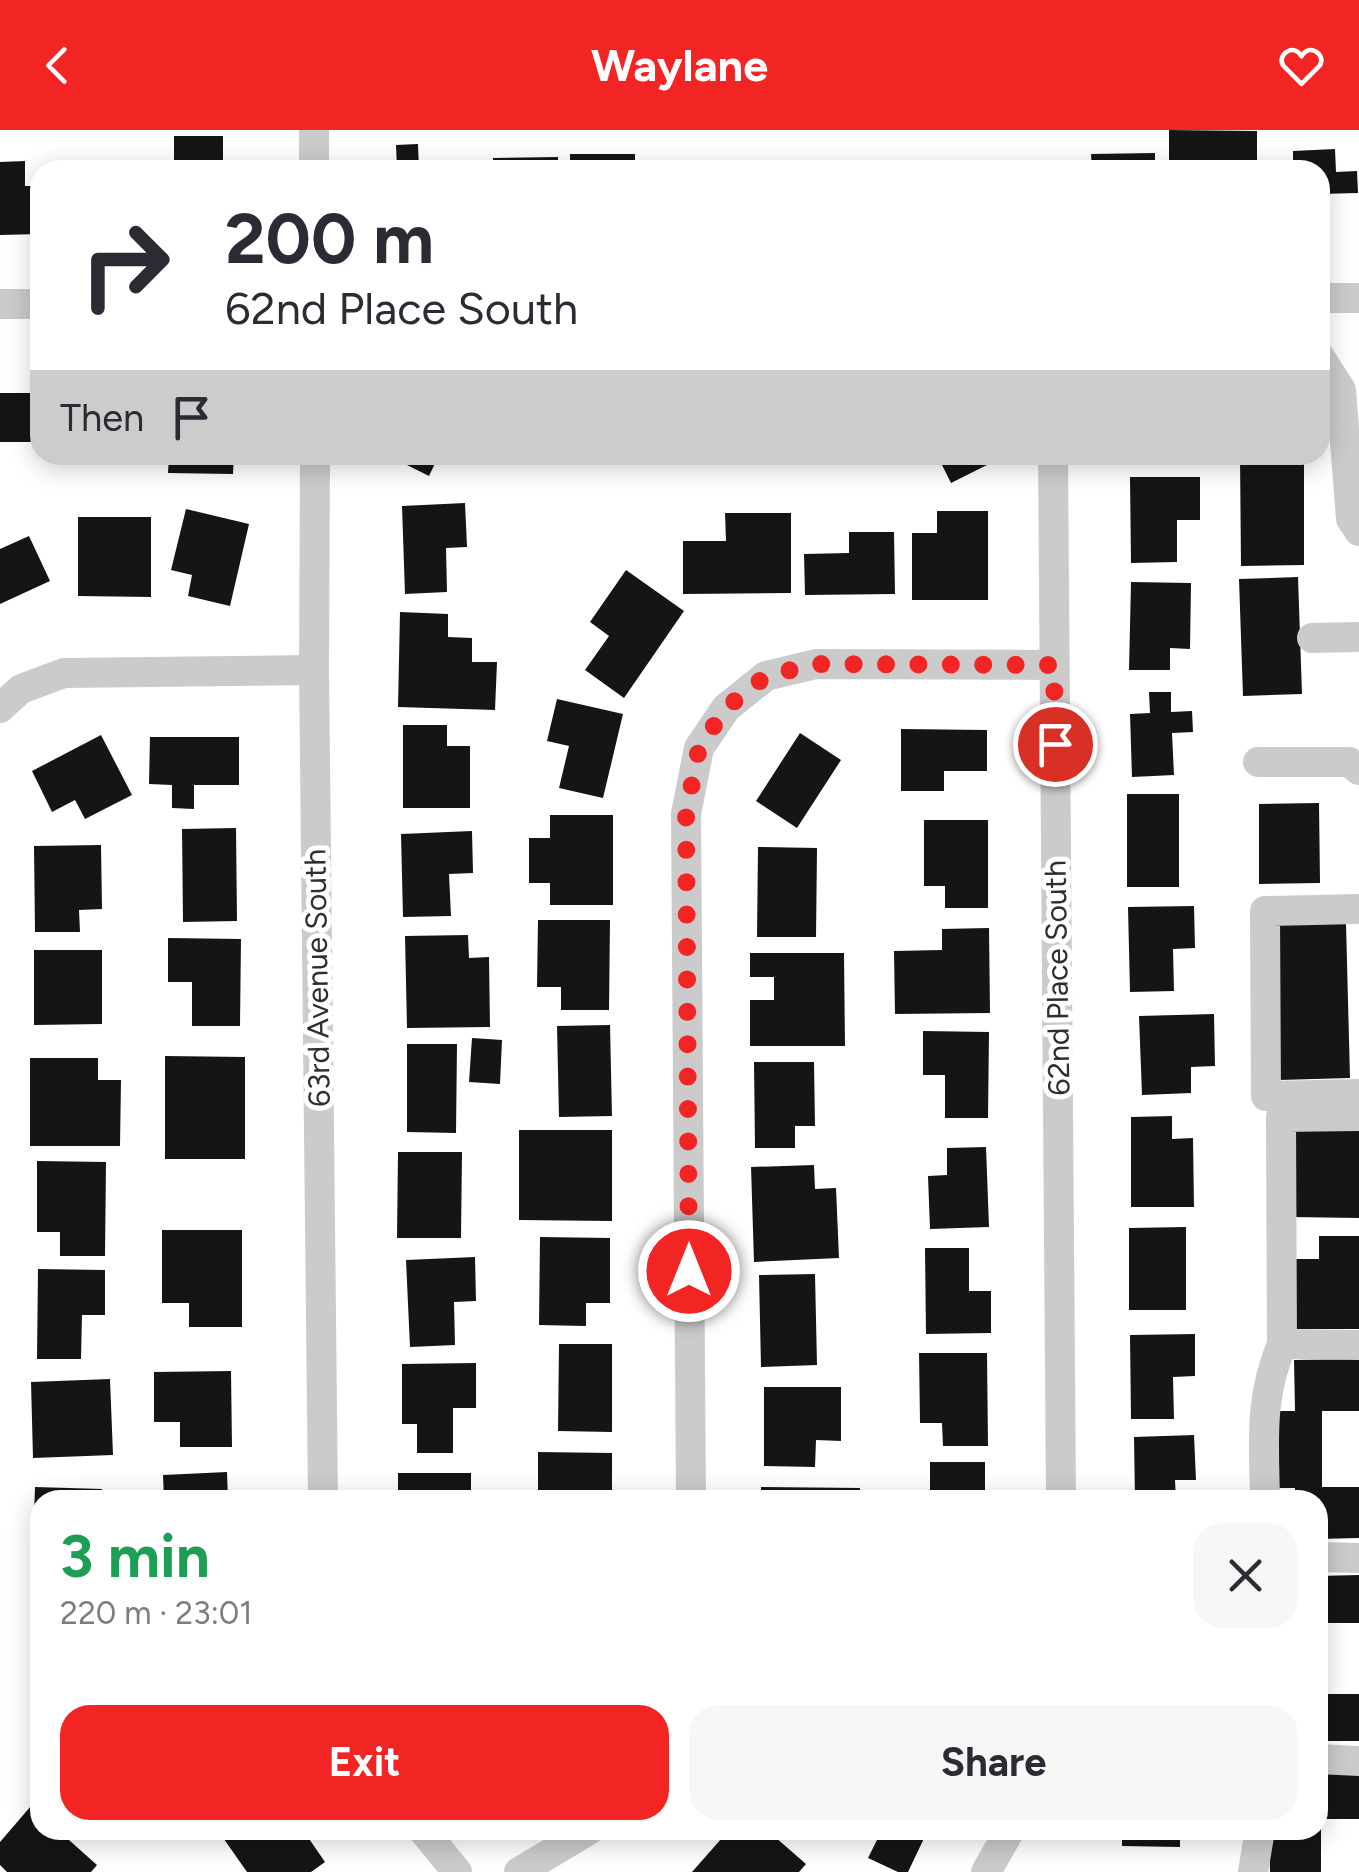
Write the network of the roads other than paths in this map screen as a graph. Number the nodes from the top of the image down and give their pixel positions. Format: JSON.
{"nodes":[{"id":1,"x":314,"y":130,"type":"edge"},
{"id":2,"x":314,"y":160,"type":"edge"},
{"id":3,"x":1330,"y":298,"type":"edge"},
{"id":4,"x":1359,"y":298,"type":"edge"},
{"id":5,"x":0,"y":304,"type":"edge"},
{"id":6,"x":30,"y":304,"type":"edge"},
{"id":7,"x":1330,"y":373,"type":"edge"},
{"id":8,"x":315,"y":465,"type":"edge"},
{"id":9,"x":1054,"y":465,"type":"edge"},
{"id":10,"x":1359,"y":531,"type":"edge"},
{"id":11,"x":1359,"y":636,"type":"edge"},
{"id":12,"x":1312,"y":638,"type":"dead end"},
{"id":13,"x":1054,"y":665,"type":"junction"},
{"id":14,"x":314,"y":670,"type":"junction"},
{"id":15,"x":0,"y":708,"type":"edge"},
{"id":16,"x":1258,"y":762,"type":"dead end"},
{"id":17,"x":1359,"y":770,"type":"edge"},
{"id":18,"x":1359,"y":910,"type":"edge"},
{"id":19,"x":1359,"y":1094,"type":"edge"},
{"id":20,"x":1359,"y":1116,"type":"edge"},
{"id":21,"x":1282,"y":1344,"type":"junction"},
{"id":22,"x":1359,"y":1346,"type":"edge"},
{"id":23,"x":323,"y":1490,"type":"edge"},
{"id":24,"x":690,"y":1490,"type":"edge"},
{"id":25,"x":1061,"y":1490,"type":"edge"},
{"id":26,"x":1265,"y":1490,"type":"edge"},
{"id":27,"x":1328,"y":1557,"type":"edge"},
{"id":28,"x":1359,"y":1558,"type":"edge"},
{"id":29,"x":1328,"y":1759,"type":"edge"},
{"id":30,"x":1359,"y":1761,"type":"edge"},
{"id":31,"x":431,"y":1840,"type":"edge"},
{"id":32,"x":572,"y":1840,"type":"edge"},
{"id":33,"x":1004,"y":1840,"type":"edge"},
{"id":34,"x":1258,"y":1840,"type":"edge"},
{"id":35,"x":457,"y":1872,"type":"edge"},
{"id":36,"x":519,"y":1872,"type":"edge"},
{"id":37,"x":986,"y":1872,"type":"edge"},
{"id":38,"x":1253,"y":1872,"type":"edge"}],
"edges":[{"from":1,"to":2,"type":"street"},
{"from":3,"to":4,"type":"street"},
{"from":5,"to":6,"type":"street"},
{"from":7,"to":10,"type":"street"},
{"from":8,"to":14,"type":"street","name":"63rd Avenue South"},
{"from":9,"to":13,"type":"street","name":"62nd Place South"},
{"from":11,"to":12,"type":"street"},
{"from":13,"to":24,"type":"street"},
{"from":13,"to":25,"type":"street","name":"62nd Place South"},
{"from":14,"to":15,"type":"street"},
{"from":14,"to":23,"type":"street","name":"63rd Avenue South"},
{"from":16,"to":17,"type":"street"},
{"from":18,"to":19,"type":"street"},
{"from":20,"to":21,"type":"street"},
{"from":21,"to":22,"type":"street"},
{"from":21,"to":26,"type":"street"},
{"from":27,"to":28,"type":"street"},
{"from":29,"to":30,"type":"street"},
{"from":31,"to":35,"type":"street"},
{"from":32,"to":36,"type":"street"},
{"from":33,"to":37,"type":"street"},
{"from":34,"to":38,"type":"street"}]}
